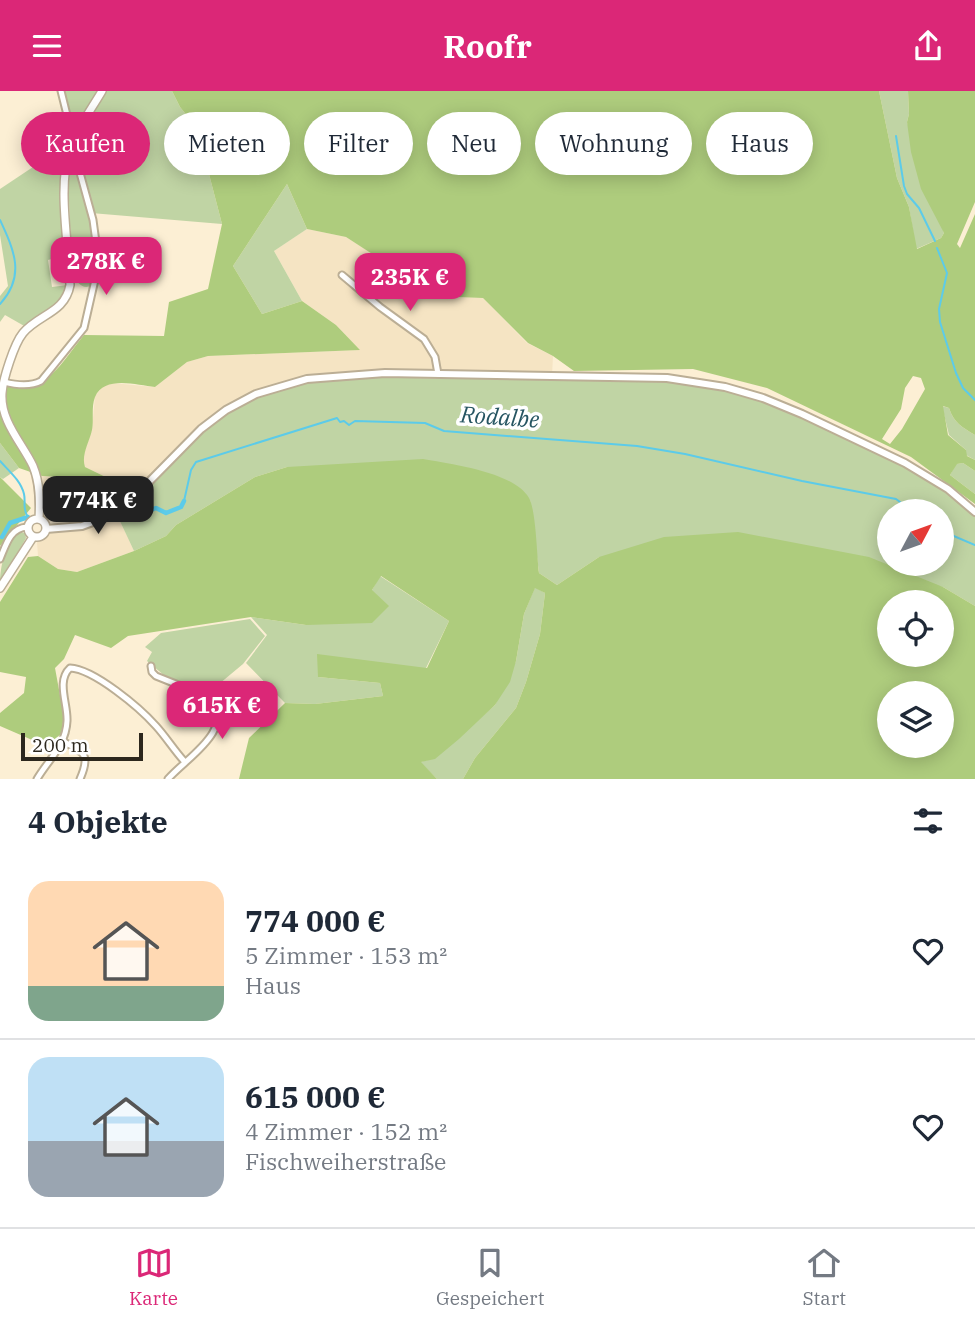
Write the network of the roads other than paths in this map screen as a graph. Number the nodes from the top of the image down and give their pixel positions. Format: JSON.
{"nodes":[{"id":1,"x":61,"y":91,"type":"edge"},
{"id":2,"x":102,"y":91,"type":"edge"},
{"id":3,"x":66,"y":112,"type":"edge"},
{"id":4,"x":90,"y":112,"type":"edge"},
{"id":5,"x":64,"y":175,"type":"edge"},
{"id":6,"x":81,"y":175,"type":"edge"},
{"id":7,"x":342,"y":275,"type":"dead end"},
{"id":8,"x":438,"y":374,"type":"junction"},
{"id":9,"x":4,"y":382,"type":"junction"},
{"id":10,"x":975,"y":512,"type":"edge"},
{"id":11,"x":39,"y":519,"type":"junction"},
{"id":12,"x":27,"y":527,"type":"junction"},
{"id":13,"x":46,"y":529,"type":"junction"},
{"id":14,"x":33,"y":537,"type":"junction"},
{"id":15,"x":0,"y":559,"type":"edge"},
{"id":16,"x":0,"y":588,"type":"edge"},
{"id":17,"x":151,"y":666,"type":"dead end"},
{"id":18,"x":62,"y":741,"type":"junction"},
{"id":19,"x":184,"y":761,"type":"junction"},
{"id":20,"x":176,"y":769,"type":"junction"},
{"id":21,"x":37,"y":779,"type":"edge"},
{"id":22,"x":80,"y":779,"type":"edge"},
{"id":23,"x":168,"y":779,"type":"edge"},
{"id":24,"x":180,"y":779,"type":"edge"}],
"edges":[{"from":1,"to":3,"type":"street"},
{"from":2,"to":4,"type":"main road"},
{"from":5,"to":9,"type":"main road"},
{"from":6,"to":9,"type":"street"},
{"from":7,"to":8,"type":"street"},
{"from":8,"to":10,"type":"street"},
{"from":8,"to":13,"type":"street"},
{"from":9,"to":11,"type":"main road"},
{"from":11,"to":12,"type":"main road"},
{"from":11,"to":13,"type":"main road"},
{"from":12,"to":14,"type":"main road"},
{"from":12,"to":15,"type":"street"},
{"from":13,"to":14,"type":"main road"},
{"from":14,"to":16,"type":"main road"},
{"from":17,"to":19,"type":"street"},
{"from":18,"to":19,"type":"street"},
{"from":18,"to":21,"type":"street"},
{"from":18,"to":22,"type":"street"},
{"from":19,"to":20,"type":"street"},
{"from":20,"to":23,"type":"street"},
{"from":20,"to":24,"type":"street"}]}
